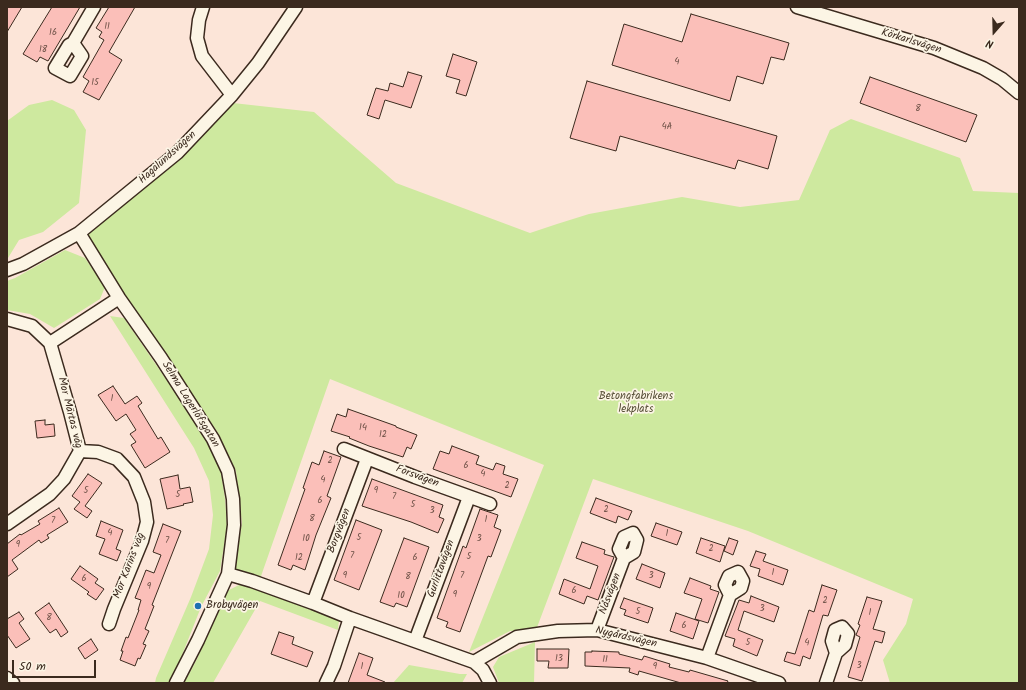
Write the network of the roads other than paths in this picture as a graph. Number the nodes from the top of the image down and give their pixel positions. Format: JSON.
{"nodes":[{"id":1,"x":94,"y":7,"type":"edge"},
{"id":2,"x":203,"y":7,"type":"edge"},
{"id":3,"x":296,"y":7,"type":"edge"},
{"id":4,"x":797,"y":7,"type":"edge"},
{"id":5,"x":73,"y":43,"type":"dead end"},
{"id":6,"x":1019,"y":93,"type":"edge"},
{"id":7,"x":232,"y":95,"type":"junction"},
{"id":8,"x":79,"y":233,"type":"junction"},
{"id":9,"x":7,"y":270,"type":"edge"},
{"id":10,"x":119,"y":298,"type":"junction"},
{"id":11,"x":7,"y":319,"type":"edge"},
{"id":12,"x":50,"y":343,"type":"junction"},
{"id":13,"x":344,"y":449,"type":"dead end"},
{"id":14,"x":80,"y":451,"type":"junction"},
{"id":15,"x":367,"y":459,"type":"junction"},
{"id":16,"x":469,"y":496,"type":"junction"},
{"id":17,"x":490,"y":504,"type":"dead end"},
{"id":18,"x":7,"y":524,"type":"edge"},
{"id":19,"x":624,"y":558,"type":"dead end"},
{"id":20,"x":228,"y":574,"type":"junction"},
{"id":21,"x":730,"y":595,"type":"dead end"},
{"id":22,"x":313,"y":603,"type":"junction"},
{"id":23,"x":350,"y":618,"type":"junction"},
{"id":24,"x":109,"y":624,"type":"dead end"},
{"id":25,"x":597,"y":630,"type":"junction"},
{"id":26,"x":415,"y":641,"type":"junction"},
{"id":27,"x":836,"y":653,"type":"dead end"},
{"id":28,"x":707,"y":658,"type":"junction"},
{"id":29,"x":474,"y":662,"type":"junction"},
{"id":30,"x":7,"y":678,"type":"edge"},
{"id":31,"x":13,"y":683,"type":"edge"},
{"id":32,"x":176,"y":683,"type":"edge"},
{"id":33,"x":326,"y":683,"type":"edge"},
{"id":34,"x":490,"y":683,"type":"edge"},
{"id":35,"x":779,"y":683,"type":"edge"},
{"id":36,"x":826,"y":683,"type":"edge"}],
"edges":[{"from":1,"to":5,"type":"street"},
{"from":2,"to":7,"type":"street"},
{"from":3,"to":7,"type":"street","name":"Hagalundsvägen"},
{"from":4,"to":6,"type":"street","name":"Körkarlsvägen"},
{"from":7,"to":8,"type":"street","name":"Hagalundsvägen"},
{"from":8,"to":9,"type":"street","name":"Hagalundsvägen"},
{"from":8,"to":10,"type":"street","name":"Selma Lagerlöfsgatan"},
{"from":10,"to":12,"type":"street"},
{"from":10,"to":20,"type":"street","name":"Selma Lagerlöfsgatan"},
{"from":11,"to":12,"type":"street"},
{"from":12,"to":14,"type":"street","name":"Mor Märtas väg"},
{"from":13,"to":15,"type":"street","name":"Forsvägen"},
{"from":14,"to":18,"type":"street","name":"Mor Märtas väg"},
{"from":14,"to":24,"type":"street","name":"Mor Karins väg"},
{"from":15,"to":16,"type":"street","name":"Forsvägen"},
{"from":15,"to":22,"type":"street","name":"Borgvägen"},
{"from":16,"to":17,"type":"street","name":"Forsvägen"},
{"from":16,"to":26,"type":"street","name":"Gurlittavägen"},
{"from":19,"to":25,"type":"street","name":"Nåsvägen"},
{"from":20,"to":22,"type":"street"},
{"from":20,"to":32,"type":"street","name":"Selma Lagerlöfsgatan"},
{"from":21,"to":28,"type":"street"},
{"from":22,"to":23,"type":"street"},
{"from":23,"to":26,"type":"street"},
{"from":23,"to":33,"type":"street"},
{"from":25,"to":28,"type":"street","name":"Nygårdsvägen"},
{"from":25,"to":29,"type":"street","name":"Nygårdsvägen"},
{"from":26,"to":29,"type":"street"},
{"from":27,"to":36,"type":"street"},
{"from":28,"to":35,"type":"street","name":"Nygårdsvägen"},
{"from":29,"to":34,"type":"street"},
{"from":30,"to":31,"type":"street"}]}
